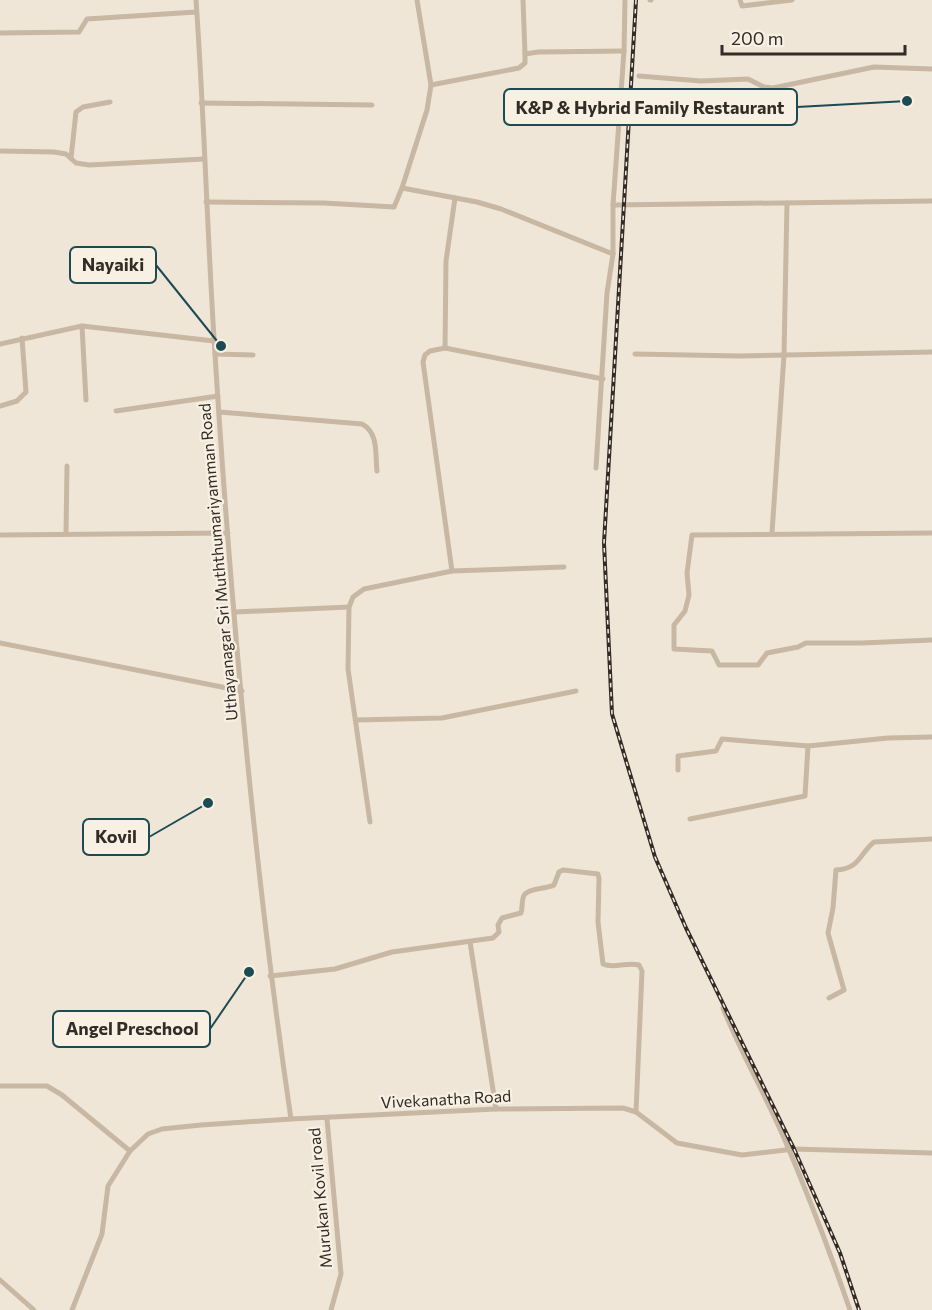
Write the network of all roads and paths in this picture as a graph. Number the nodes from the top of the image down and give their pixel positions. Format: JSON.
{"nodes":[{"id":1,"x":195,"y":0,"type":"edge"},
{"id":2,"x":417,"y":0,"type":"edge"},
{"id":3,"x":523,"y":0,"type":"edge"},
{"id":4,"x":625,"y":0,"type":"edge"},
{"id":5,"x":740,"y":0,"type":"edge"},
{"id":6,"x":792,"y":0,"type":"edge"},
{"id":7,"x":196,"y":12,"type":"junction"},
{"id":8,"x":0,"y":33,"type":"edge"},
{"id":9,"x":624,"y":51,"type":"junction"},
{"id":10,"x":525,"y":54,"type":"junction"},
{"id":11,"x":932,"y":69,"type":"edge"},
{"id":12,"x":639,"y":76,"type":"dead end"},
{"id":13,"x":431,"y":85,"type":"junction"},
{"id":14,"x":110,"y":102,"type":"dead end"},
{"id":15,"x":201,"y":103,"type":"junction"},
{"id":16,"x":372,"y":105,"type":"dead end"},
{"id":17,"x":0,"y":151,"type":"edge"},
{"id":18,"x":71,"y":158,"type":"junction"},
{"id":19,"x":204,"y":159,"type":"junction"},
{"id":20,"x":402,"y":188,"type":"junction"},
{"id":21,"x":455,"y":198,"type":"junction"},
{"id":22,"x":932,"y":201,"type":"edge"},
{"id":23,"x":206,"y":202,"type":"junction"},
{"id":24,"x":787,"y":203,"type":"junction"},
{"id":25,"x":613,"y":205,"type":"junction"},
{"id":26,"x":613,"y":254,"type":"junction"},
{"id":27,"x":82,"y":326,"type":"junction"},
{"id":28,"x":22,"y":338,"type":"junction"},
{"id":29,"x":214,"y":341,"type":"junction"},
{"id":30,"x":0,"y":344,"type":"edge"},
{"id":31,"x":445,"y":348,"type":"junction"},
{"id":32,"x":932,"y":352,"type":"edge"},
{"id":33,"x":215,"y":354,"type":"junction"},
{"id":34,"x":635,"y":354,"type":"dead end"},
{"id":35,"x":253,"y":355,"type":"dead end"},
{"id":36,"x":784,"y":355,"type":"junction"},
{"id":37,"x":603,"y":379,"type":"junction"},
{"id":38,"x":218,"y":396,"type":"junction"},
{"id":39,"x":86,"y":400,"type":"dead end"},
{"id":40,"x":0,"y":406,"type":"edge"},
{"id":41,"x":116,"y":411,"type":"dead end"},
{"id":42,"x":219,"y":412,"type":"junction"},
{"id":43,"x":67,"y":466,"type":"dead end"},
{"id":44,"x":596,"y":468,"type":"dead end"},
{"id":45,"x":377,"y":471,"type":"dead end"},
{"id":46,"x":228,"y":533,"type":"junction"},
{"id":47,"x":772,"y":533,"type":"junction"},
{"id":48,"x":932,"y":533,"type":"edge"},
{"id":49,"x":66,"y":534,"type":"junction"},
{"id":50,"x":0,"y":535,"type":"edge"},
{"id":51,"x":564,"y":567,"type":"dead end"},
{"id":52,"x":452,"y":572,"type":"junction"},
{"id":53,"x":349,"y":607,"type":"junction"},
{"id":54,"x":235,"y":612,"type":"junction"},
{"id":55,"x":932,"y":640,"type":"edge"},
{"id":56,"x":0,"y":643,"type":"edge"},
{"id":57,"x":242,"y":691,"type":"junction"},
{"id":58,"x":576,"y":691,"type":"dead end"},
{"id":59,"x":356,"y":720,"type":"junction"},
{"id":60,"x":932,"y":737,"type":"edge"},
{"id":61,"x":808,"y":746,"type":"junction"},
{"id":62,"x":678,"y":770,"type":"dead end"},
{"id":63,"x":690,"y":819,"type":"dead end"},
{"id":64,"x":370,"y":822,"type":"dead end"},
{"id":65,"x":932,"y":839,"type":"edge"},
{"id":66,"x":470,"y":942,"type":"junction"},
{"id":67,"x":270,"y":976,"type":"junction"},
{"id":68,"x":829,"y":998,"type":"dead end"},
{"id":69,"x":723,"y":1008,"type":"dead end"},
{"id":70,"x":0,"y":1086,"type":"edge"},
{"id":71,"x":496,"y":1109,"type":"junction"},
{"id":72,"x":636,"y":1112,"type":"junction"},
{"id":73,"x":291,"y":1119,"type":"junction"},
{"id":74,"x":327,"y":1119,"type":"junction"},
{"id":75,"x":789,"y":1150,"type":"junction"},
{"id":76,"x":130,"y":1151,"type":"junction"},
{"id":77,"x":932,"y":1154,"type":"edge"},
{"id":78,"x":0,"y":1280,"type":"edge"},
{"id":79,"x":34,"y":1310,"type":"edge"},
{"id":80,"x":72,"y":1310,"type":"edge"},
{"id":81,"x":331,"y":1310,"type":"edge"},
{"id":82,"x":850,"y":1310,"type":"edge"}],
"edges":[{"from":1,"to":7,"type":"street","name":"Uthayanagar Sri Muththumariyamman Road"},
{"from":2,"to":13,"type":"street"},
{"from":3,"to":10,"type":"street"},
{"from":4,"to":9,"type":"street"},
{"from":5,"to":6,"type":"street"},
{"from":7,"to":8,"type":"street"},
{"from":7,"to":15,"type":"street","name":"Uthayanagar Sri Muththumariyamman Road"},
{"from":9,"to":10,"type":"street"},
{"from":9,"to":25,"type":"street"},
{"from":10,"to":13,"type":"street"},
{"from":11,"to":12,"type":"street"},
{"from":13,"to":20,"type":"street"},
{"from":14,"to":18,"type":"street"},
{"from":15,"to":16,"type":"street"},
{"from":15,"to":19,"type":"street","name":"Uthayanagar Sri Muththumariyamman Road"},
{"from":17,"to":18,"type":"street"},
{"from":18,"to":19,"type":"street"},
{"from":19,"to":23,"type":"street","name":"Uthayanagar Sri Muththumariyamman Road"},
{"from":20,"to":21,"type":"street"},
{"from":20,"to":23,"type":"street"},
{"from":21,"to":26,"type":"street"},
{"from":21,"to":31,"type":"street"},
{"from":22,"to":24,"type":"street"},
{"from":23,"to":29,"type":"street","name":"Uthayanagar Sri Muththumariyamman Road"},
{"from":24,"to":25,"type":"street"},
{"from":24,"to":36,"type":"street"},
{"from":25,"to":26,"type":"street"},
{"from":26,"to":37,"type":"street"},
{"from":27,"to":28,"type":"street"},
{"from":27,"to":29,"type":"street"},
{"from":27,"to":39,"type":"street"},
{"from":28,"to":30,"type":"street"},
{"from":28,"to":40,"type":"street"},
{"from":29,"to":33,"type":"street","name":"Uthayanagar Sri Muththumariyamman Road"},
{"from":31,"to":37,"type":"street"},
{"from":31,"to":52,"type":"street"},
{"from":32,"to":36,"type":"street"},
{"from":33,"to":35,"type":"street"},
{"from":33,"to":38,"type":"street","name":"Uthayanagar Sri Muththumariyamman Road"},
{"from":34,"to":36,"type":"street"},
{"from":36,"to":47,"type":"street"},
{"from":37,"to":44,"type":"street"},
{"from":38,"to":41,"type":"street"},
{"from":38,"to":42,"type":"street","name":"Uthayanagar Sri Muththumariyamman Road"},
{"from":42,"to":45,"type":"street"},
{"from":42,"to":46,"type":"street","name":"Uthayanagar Sri Muththumariyamman Road"},
{"from":43,"to":49,"type":"street"},
{"from":46,"to":49,"type":"street"},
{"from":46,"to":54,"type":"street","name":"Uthayanagar Sri Muththumariyamman Road"},
{"from":47,"to":48,"type":"street"},
{"from":47,"to":55,"type":"street"},
{"from":49,"to":50,"type":"street"},
{"from":51,"to":52,"type":"street"},
{"from":52,"to":53,"type":"street"},
{"from":53,"to":54,"type":"street"},
{"from":53,"to":59,"type":"street"},
{"from":54,"to":57,"type":"street","name":"Uthayanagar Sri Muththumariyamman Road"},
{"from":56,"to":57,"type":"street"},
{"from":57,"to":67,"type":"street","name":"Uthayanagar Sri Muththumariyamman Road"},
{"from":58,"to":59,"type":"street"},
{"from":59,"to":64,"type":"street"},
{"from":60,"to":61,"type":"street"},
{"from":61,"to":62,"type":"street"},
{"from":61,"to":63,"type":"street"},
{"from":65,"to":68,"type":"street"},
{"from":66,"to":67,"type":"street"},
{"from":66,"to":71,"type":"street"},
{"from":66,"to":72,"type":"street"},
{"from":67,"to":73,"type":"street","name":"Uthayanagar Sri Muththumariyamman Road"},
{"from":69,"to":75,"type":"street"},
{"from":70,"to":76,"type":"street"},
{"from":71,"to":72,"type":"street","name":"Vivekanatha Road"},
{"from":71,"to":74,"type":"street","name":"Vivekanatha Road"},
{"from":72,"to":75,"type":"street","name":"Vivekanatha Road"},
{"from":73,"to":74,"type":"street","name":"Vivekanatha Road"},
{"from":73,"to":76,"type":"street","name":"Vivekanatha Road"},
{"from":74,"to":81,"type":"street","name":"Murukan Kovil road"},
{"from":75,"to":77,"type":"street","name":"Vivekanatha Road"},
{"from":75,"to":82,"type":"street"},
{"from":76,"to":80,"type":"street","name":"Vivekanatha Road"},
{"from":78,"to":79,"type":"street"}]}
